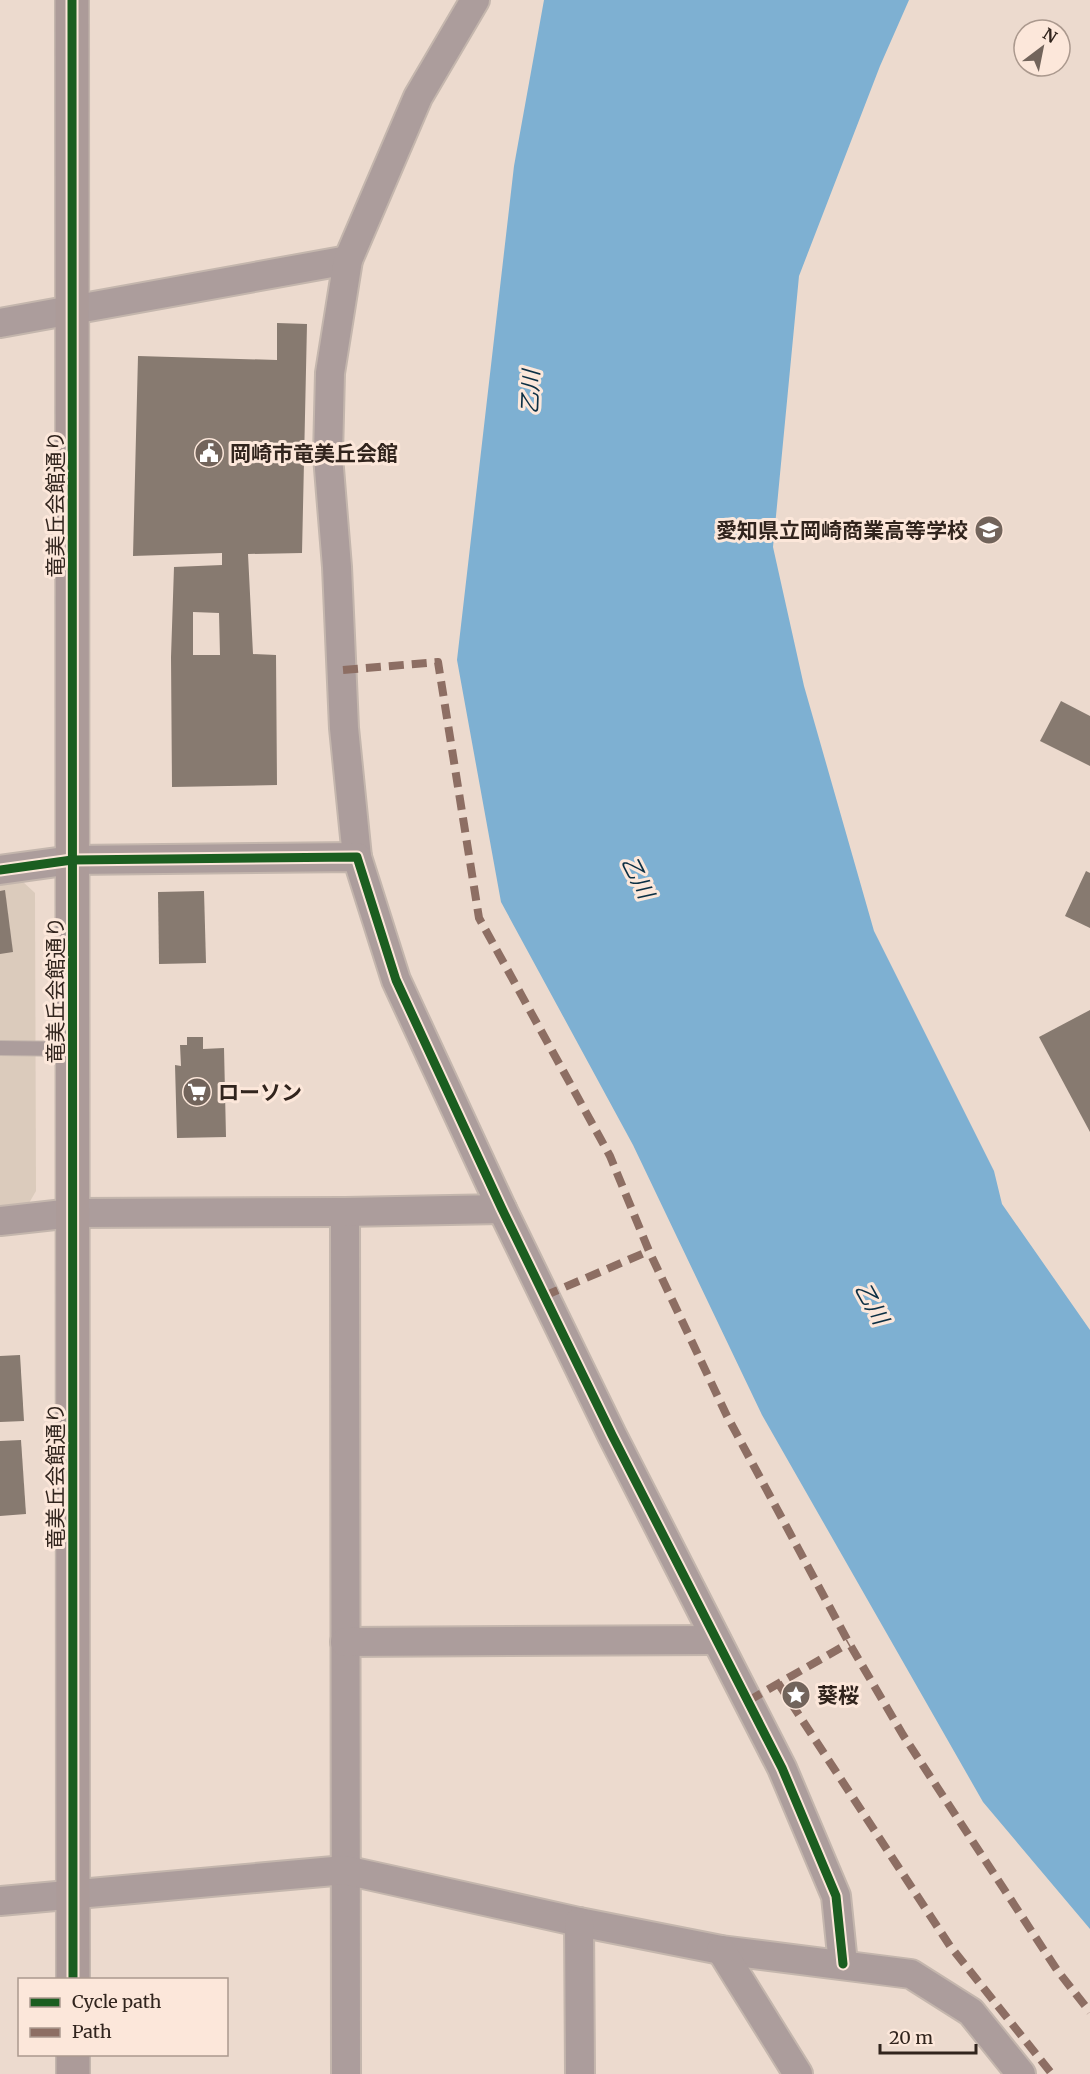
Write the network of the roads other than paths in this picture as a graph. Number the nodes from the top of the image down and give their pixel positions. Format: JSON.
{"nodes":[{"id":1,"x":72,"y":0,"type":"edge"},
{"id":2,"x":475,"y":0,"type":"edge"},
{"id":3,"x":348,"y":260,"type":"junction"},
{"id":4,"x":74,"y":310,"type":"junction"},
{"id":5,"x":0,"y":323,"type":"edge"},
{"id":6,"x":357,"y":857,"type":"junction"},
{"id":7,"x":72,"y":860,"type":"junction"},
{"id":8,"x":0,"y":870,"type":"edge"},
{"id":9,"x":0,"y":1048,"type":"edge"},
{"id":10,"x":73,"y":1049,"type":"junction"},
{"id":11,"x":502,"y":1209,"type":"junction"},
{"id":12,"x":345,"y":1212,"type":"junction"},
{"id":13,"x":73,"y":1213,"type":"junction"},
{"id":14,"x":0,"y":1221,"type":"edge"},
{"id":15,"x":716,"y":1640,"type":"junction"},
{"id":16,"x":345,"y":1642,"type":"junction"},
{"id":17,"x":345,"y":1870,"type":"junction"},
{"id":18,"x":72,"y":1894,"type":"junction"},
{"id":19,"x":0,"y":1901,"type":"edge"},
{"id":20,"x":579,"y":1922,"type":"junction"},
{"id":21,"x":721,"y":1950,"type":"junction"},
{"id":22,"x":843,"y":1964,"type":"junction"},
{"id":23,"x":73,"y":1978,"type":"edge"},
{"id":24,"x":73,"y":2056,"type":"edge"},
{"id":25,"x":73,"y":2074,"type":"edge"},
{"id":26,"x":346,"y":2074,"type":"edge"},
{"id":27,"x":580,"y":2074,"type":"edge"},
{"id":28,"x":798,"y":2074,"type":"edge"},
{"id":29,"x":1021,"y":2074,"type":"edge"}],
"edges":[{"from":1,"to":4,"type":"street","name":"竜美丘会館通り"},
{"from":2,"to":3,"type":"street"},
{"from":3,"to":4,"type":"street"},
{"from":3,"to":6,"type":"street"},
{"from":4,"to":5,"type":"street"},
{"from":4,"to":7,"type":"street","name":"竜美丘会館通り"},
{"from":6,"to":7,"type":"street"},
{"from":6,"to":11,"type":"street"},
{"from":7,"to":8,"type":"street"},
{"from":7,"to":10,"type":"street","name":"竜美丘会館通り"},
{"from":9,"to":10,"type":"lane"},
{"from":10,"to":13,"type":"street","name":"竜美丘会館通り"},
{"from":11,"to":12,"type":"street"},
{"from":11,"to":15,"type":"street"},
{"from":12,"to":13,"type":"street"},
{"from":12,"to":16,"type":"street"},
{"from":13,"to":14,"type":"street"},
{"from":13,"to":18,"type":"street","name":"竜美丘会館通り"},
{"from":15,"to":16,"type":"street"},
{"from":15,"to":22,"type":"street"},
{"from":16,"to":17,"type":"street"},
{"from":17,"to":18,"type":"street"},
{"from":17,"to":20,"type":"street"},
{"from":17,"to":26,"type":"street"},
{"from":18,"to":19,"type":"street"},
{"from":18,"to":23,"type":"street","name":"竜美丘会館通り"},
{"from":20,"to":21,"type":"street"},
{"from":20,"to":27,"type":"street"},
{"from":21,"to":22,"type":"street"},
{"from":21,"to":28,"type":"street"},
{"from":22,"to":29,"type":"street"},
{"from":24,"to":25,"type":"street"}]}
